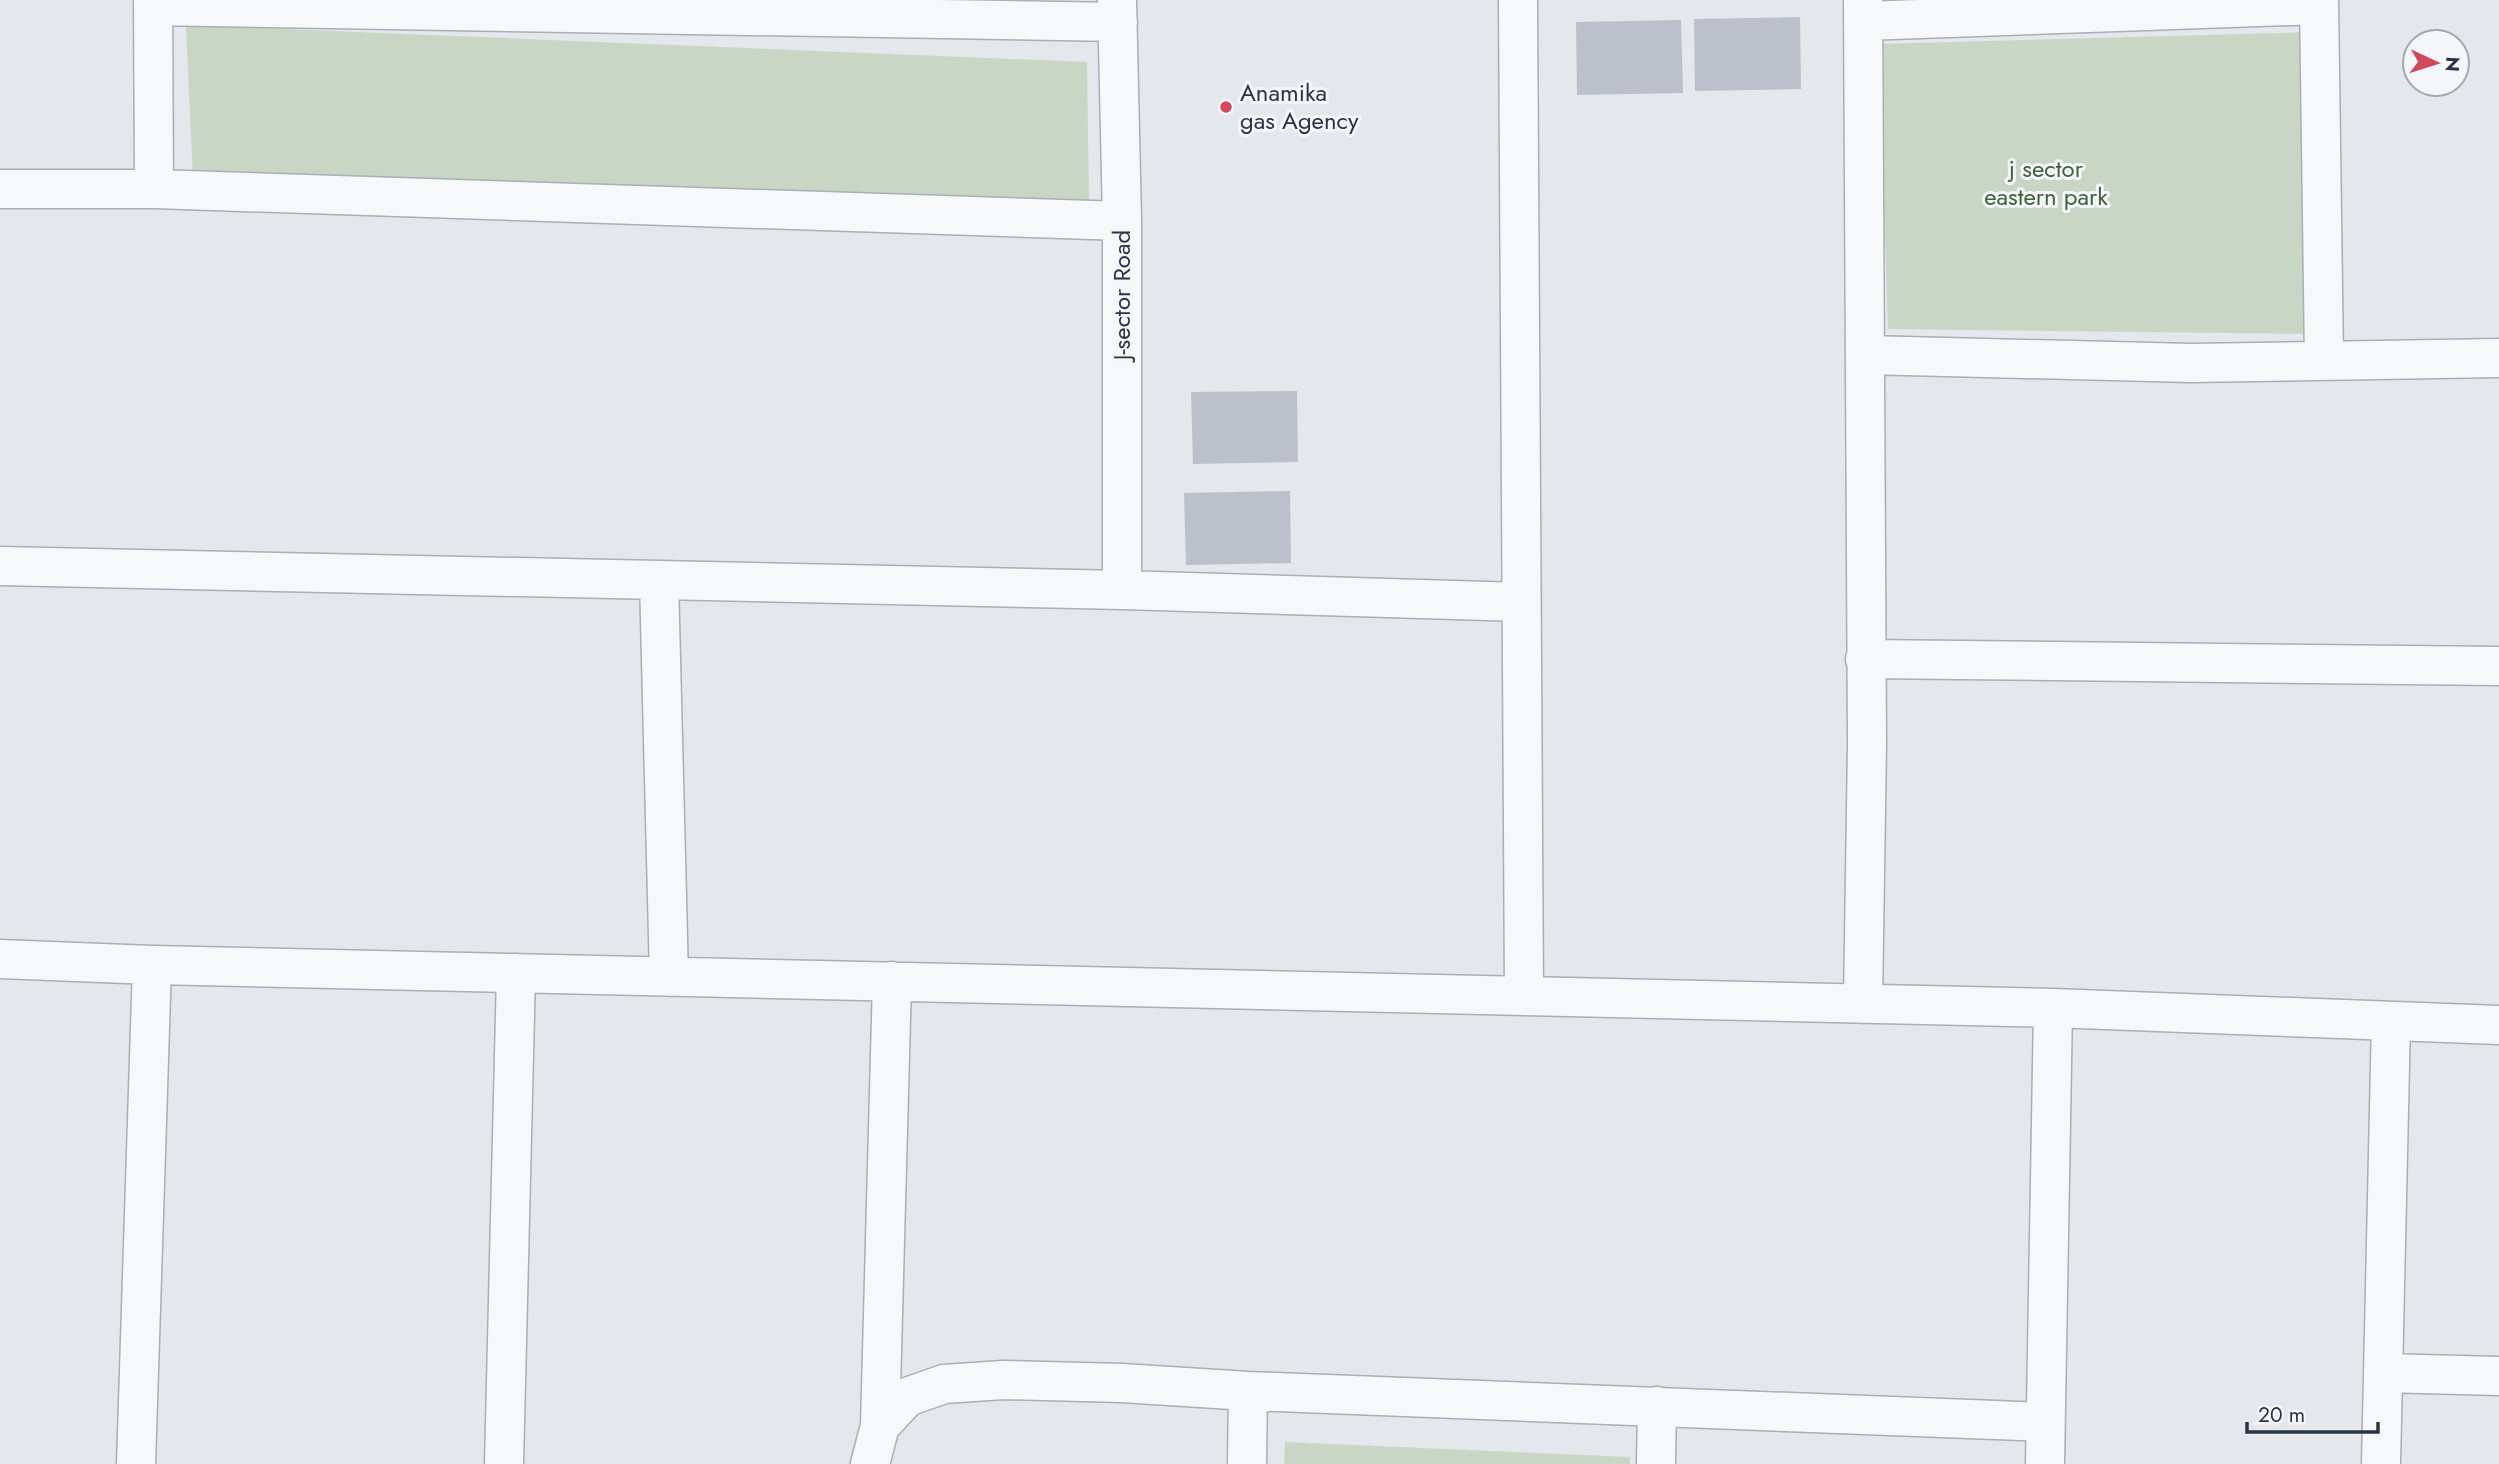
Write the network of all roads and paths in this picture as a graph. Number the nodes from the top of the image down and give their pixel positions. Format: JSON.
{"nodes":[{"id":1,"x":1518,"y":0,"type":"edge"},
{"id":2,"x":2319,"y":2,"type":"edge"},
{"id":3,"x":153,"y":3,"type":"edge"},
{"id":4,"x":1117,"y":11,"type":"edge"},
{"id":5,"x":1863,"y":11,"type":"edge"},
{"id":6,"x":0,"y":189,"type":"edge"},
{"id":7,"x":155,"y":189,"type":"junction"},
{"id":8,"x":1122,"y":220,"type":"junction"},
{"id":9,"x":1866,"y":355,"type":"junction"},
{"id":10,"x":2499,"y":358,"type":"edge"},
{"id":11,"x":2324,"y":360,"type":"junction"},
{"id":12,"x":0,"y":566,"type":"edge"},
{"id":13,"x":660,"y":580,"type":"junction"},
{"id":14,"x":1122,"y":590,"type":"junction"},
{"id":15,"x":1521,"y":602,"type":"junction"},
{"id":16,"x":1865,"y":659,"type":"junction"},
{"id":17,"x":2499,"y":666,"type":"edge"},
{"id":18,"x":0,"y":959,"type":"edge"},
{"id":19,"x":152,"y":965,"type":"junction"},
{"id":20,"x":516,"y":973,"type":"junction"},
{"id":21,"x":670,"y":977,"type":"junction"},
{"id":22,"x":892,"y":981,"type":"junction"},
{"id":23,"x":1524,"y":995,"type":"junction"},
{"id":24,"x":1863,"y":1004,"type":"junction"},
{"id":25,"x":2053,"y":1008,"type":"junction"},
{"id":26,"x":2391,"y":1021,"type":"junction"},
{"id":27,"x":2499,"y":1025,"type":"edge"},
{"id":28,"x":2383,"y":1373,"type":"junction"},
{"id":29,"x":2499,"y":1376,"type":"edge"},
{"id":30,"x":1248,"y":1391,"type":"junction"},
{"id":31,"x":1657,"y":1406,"type":"junction"},
{"id":32,"x":2045,"y":1422,"type":"junction"},
{"id":33,"x":880,"y":1426,"type":"junction"},
{"id":34,"x":136,"y":1464,"type":"edge"},
{"id":35,"x":504,"y":1464,"type":"edge"},
{"id":36,"x":870,"y":1464,"type":"edge"},
{"id":37,"x":1247,"y":1464,"type":"edge"},
{"id":38,"x":1656,"y":1464,"type":"edge"},
{"id":39,"x":2045,"y":1464,"type":"edge"},
{"id":40,"x":2381,"y":1464,"type":"edge"}],
"edges":[{"from":1,"to":15,"type":"street"},
{"from":2,"to":5,"type":"street"},
{"from":2,"to":11,"type":"street"},
{"from":3,"to":4,"type":"street"},
{"from":3,"to":7,"type":"street"},
{"from":4,"to":8,"type":"street","name":"J-sector Road"},
{"from":5,"to":9,"type":"street"},
{"from":6,"to":7,"type":"street"},
{"from":7,"to":8,"type":"street"},
{"from":8,"to":14,"type":"street","name":"J-sector Road"},
{"from":9,"to":11,"type":"street"},
{"from":9,"to":16,"type":"street"},
{"from":10,"to":11,"type":"street"},
{"from":12,"to":13,"type":"street"},
{"from":13,"to":14,"type":"street"},
{"from":13,"to":21,"type":"street"},
{"from":14,"to":15,"type":"street"},
{"from":15,"to":23,"type":"street"},
{"from":16,"to":17,"type":"street"},
{"from":16,"to":24,"type":"street"},
{"from":18,"to":19,"type":"street"},
{"from":19,"to":20,"type":"street"},
{"from":19,"to":34,"type":"street"},
{"from":20,"to":21,"type":"street"},
{"from":20,"to":35,"type":"street"},
{"from":21,"to":22,"type":"street"},
{"from":22,"to":23,"type":"street"},
{"from":22,"to":33,"type":"street"},
{"from":23,"to":24,"type":"street"},
{"from":24,"to":25,"type":"street"},
{"from":25,"to":26,"type":"street"},
{"from":25,"to":32,"type":"street"},
{"from":26,"to":27,"type":"street"},
{"from":26,"to":28,"type":"street"},
{"from":28,"to":29,"type":"street"},
{"from":28,"to":40,"type":"street"},
{"from":30,"to":31,"type":"street"},
{"from":30,"to":33,"type":"street"},
{"from":30,"to":37,"type":"street"},
{"from":31,"to":32,"type":"street"},
{"from":31,"to":38,"type":"street"},
{"from":32,"to":39,"type":"street"},
{"from":33,"to":36,"type":"street"}]}
